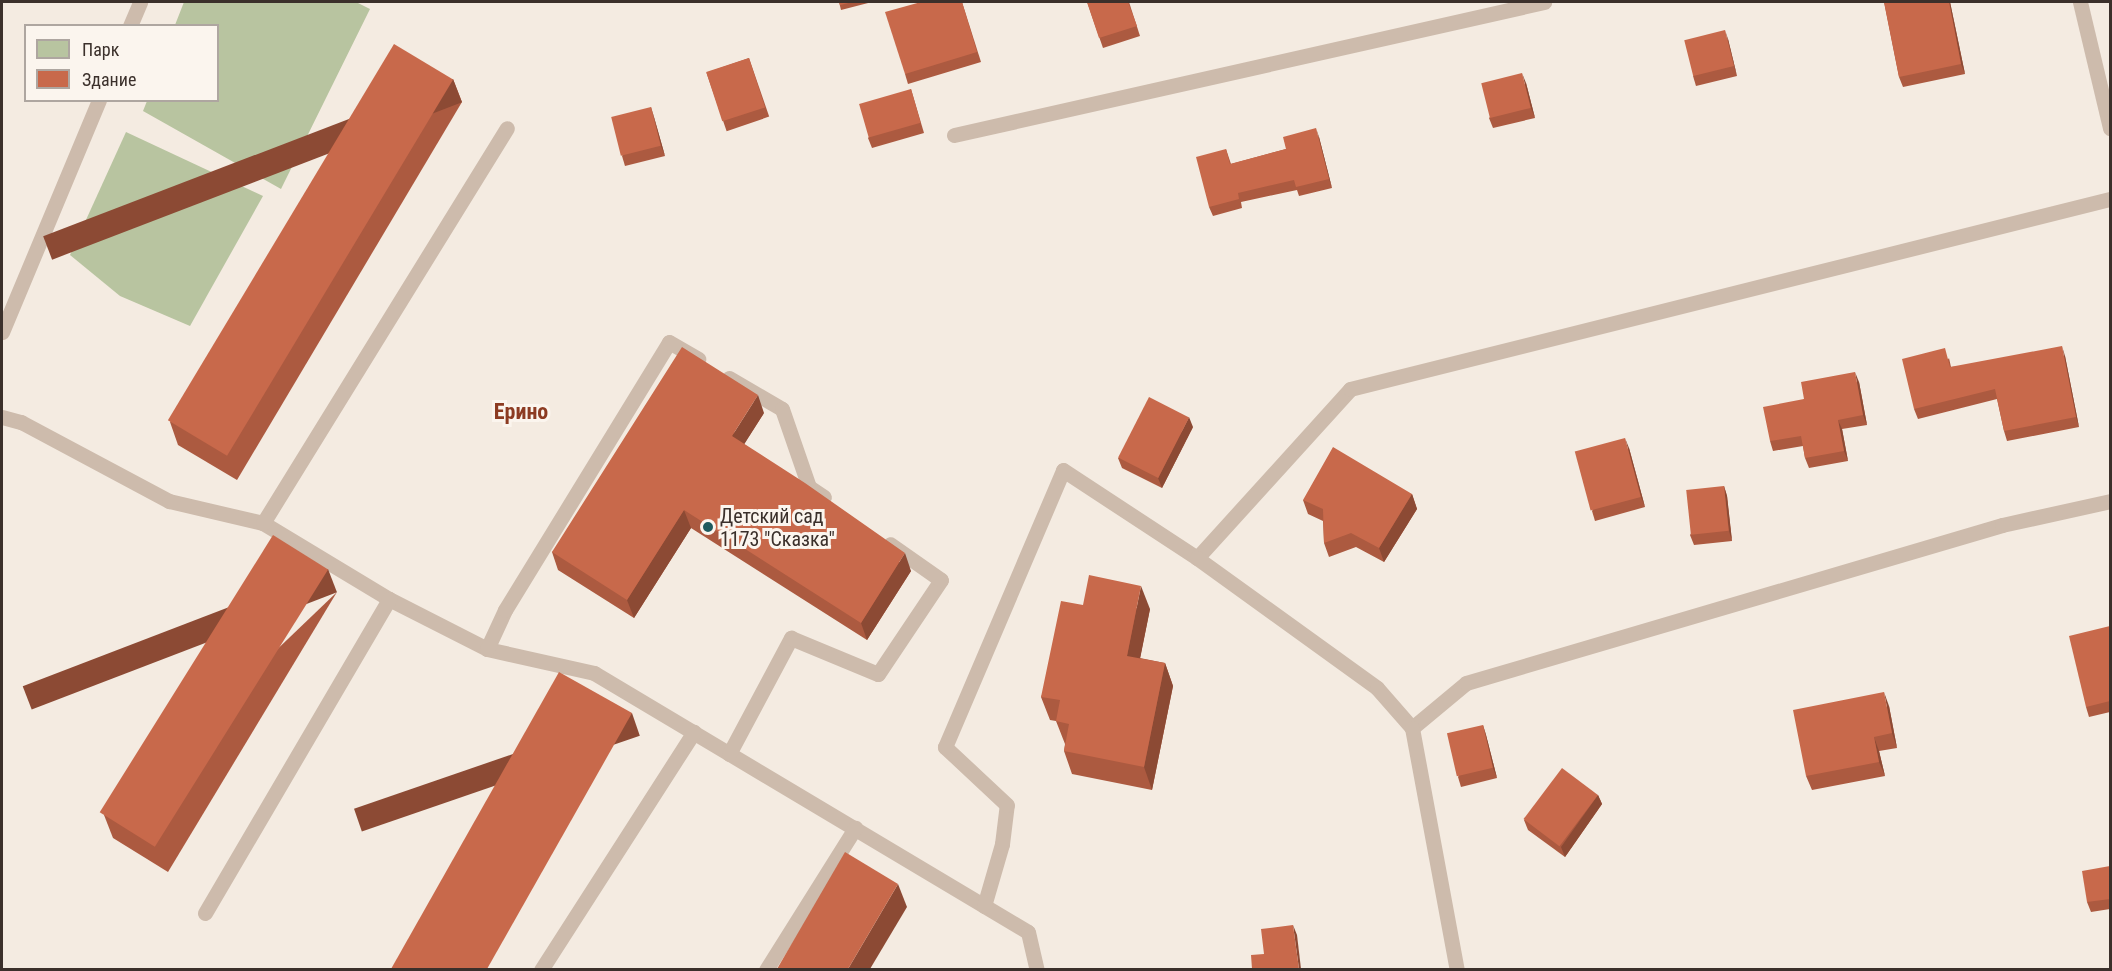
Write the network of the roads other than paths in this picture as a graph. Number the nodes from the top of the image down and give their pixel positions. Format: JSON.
{"nodes":[{"id":1,"x":140,"y":2,"type":"edge"},
{"id":2,"x":1544,"y":2,"type":"edge"},
{"id":3,"x":2080,"y":2,"type":"edge"},
{"id":4,"x":131,"y":24,"type":"edge"},
{"id":5,"x":98,"y":102,"type":"edge"},
{"id":6,"x":507,"y":128,"type":"dead end"},
{"id":7,"x":2110,"y":128,"type":"edge"},
{"id":8,"x":954,"y":135,"type":"dead end"},
{"id":9,"x":2110,"y":199,"type":"edge"},
{"id":10,"x":2,"y":332,"type":"edge"},
{"id":11,"x":2,"y":417,"type":"edge"},
{"id":12,"x":2110,"y":501,"type":"edge"},
{"id":13,"x":837,"y":507,"type":"edge"},
{"id":14,"x":263,"y":523,"type":"junction"},
{"id":15,"x":875,"y":533,"type":"edge"},
{"id":16,"x":1197,"y":558,"type":"junction"},
{"id":17,"x":389,"y":598,"type":"junction"},
{"id":18,"x":487,"y":649,"type":"junction"},
{"id":19,"x":1412,"y":728,"type":"junction"},
{"id":20,"x":694,"y":732,"type":"junction"},
{"id":21,"x":729,"y":754,"type":"junction"},
{"id":22,"x":855,"y":828,"type":"junction"},
{"id":23,"x":984,"y":906,"type":"junction"},
{"id":24,"x":205,"y":913,"type":"dead end"},
{"id":25,"x":541,"y":969,"type":"edge"},
{"id":26,"x":766,"y":969,"type":"edge"},
{"id":27,"x":1037,"y":969,"type":"edge"},
{"id":28,"x":1457,"y":969,"type":"edge"}],
"edges":[{"from":1,"to":4,"type":"lane"},
{"from":2,"to":8,"type":"lane"},
{"from":3,"to":7,"type":"lane"},
{"from":5,"to":10,"type":"lane"},
{"from":6,"to":14,"type":"lane"},
{"from":9,"to":16,"type":"lane"},
{"from":11,"to":14,"type":"lane"},
{"from":12,"to":19,"type":"lane"},
{"from":13,"to":18,"type":"lane"},
{"from":14,"to":17,"type":"lane"},
{"from":15,"to":21,"type":"lane"},
{"from":16,"to":19,"type":"lane"},
{"from":16,"to":23,"type":"lane"},
{"from":17,"to":18,"type":"lane"},
{"from":17,"to":24,"type":"lane"},
{"from":18,"to":20,"type":"lane"},
{"from":19,"to":28,"type":"lane"},
{"from":20,"to":21,"type":"lane"},
{"from":20,"to":25,"type":"lane"},
{"from":21,"to":22,"type":"lane"},
{"from":22,"to":23,"type":"lane"},
{"from":22,"to":26,"type":"lane"},
{"from":23,"to":27,"type":"lane"}]}
